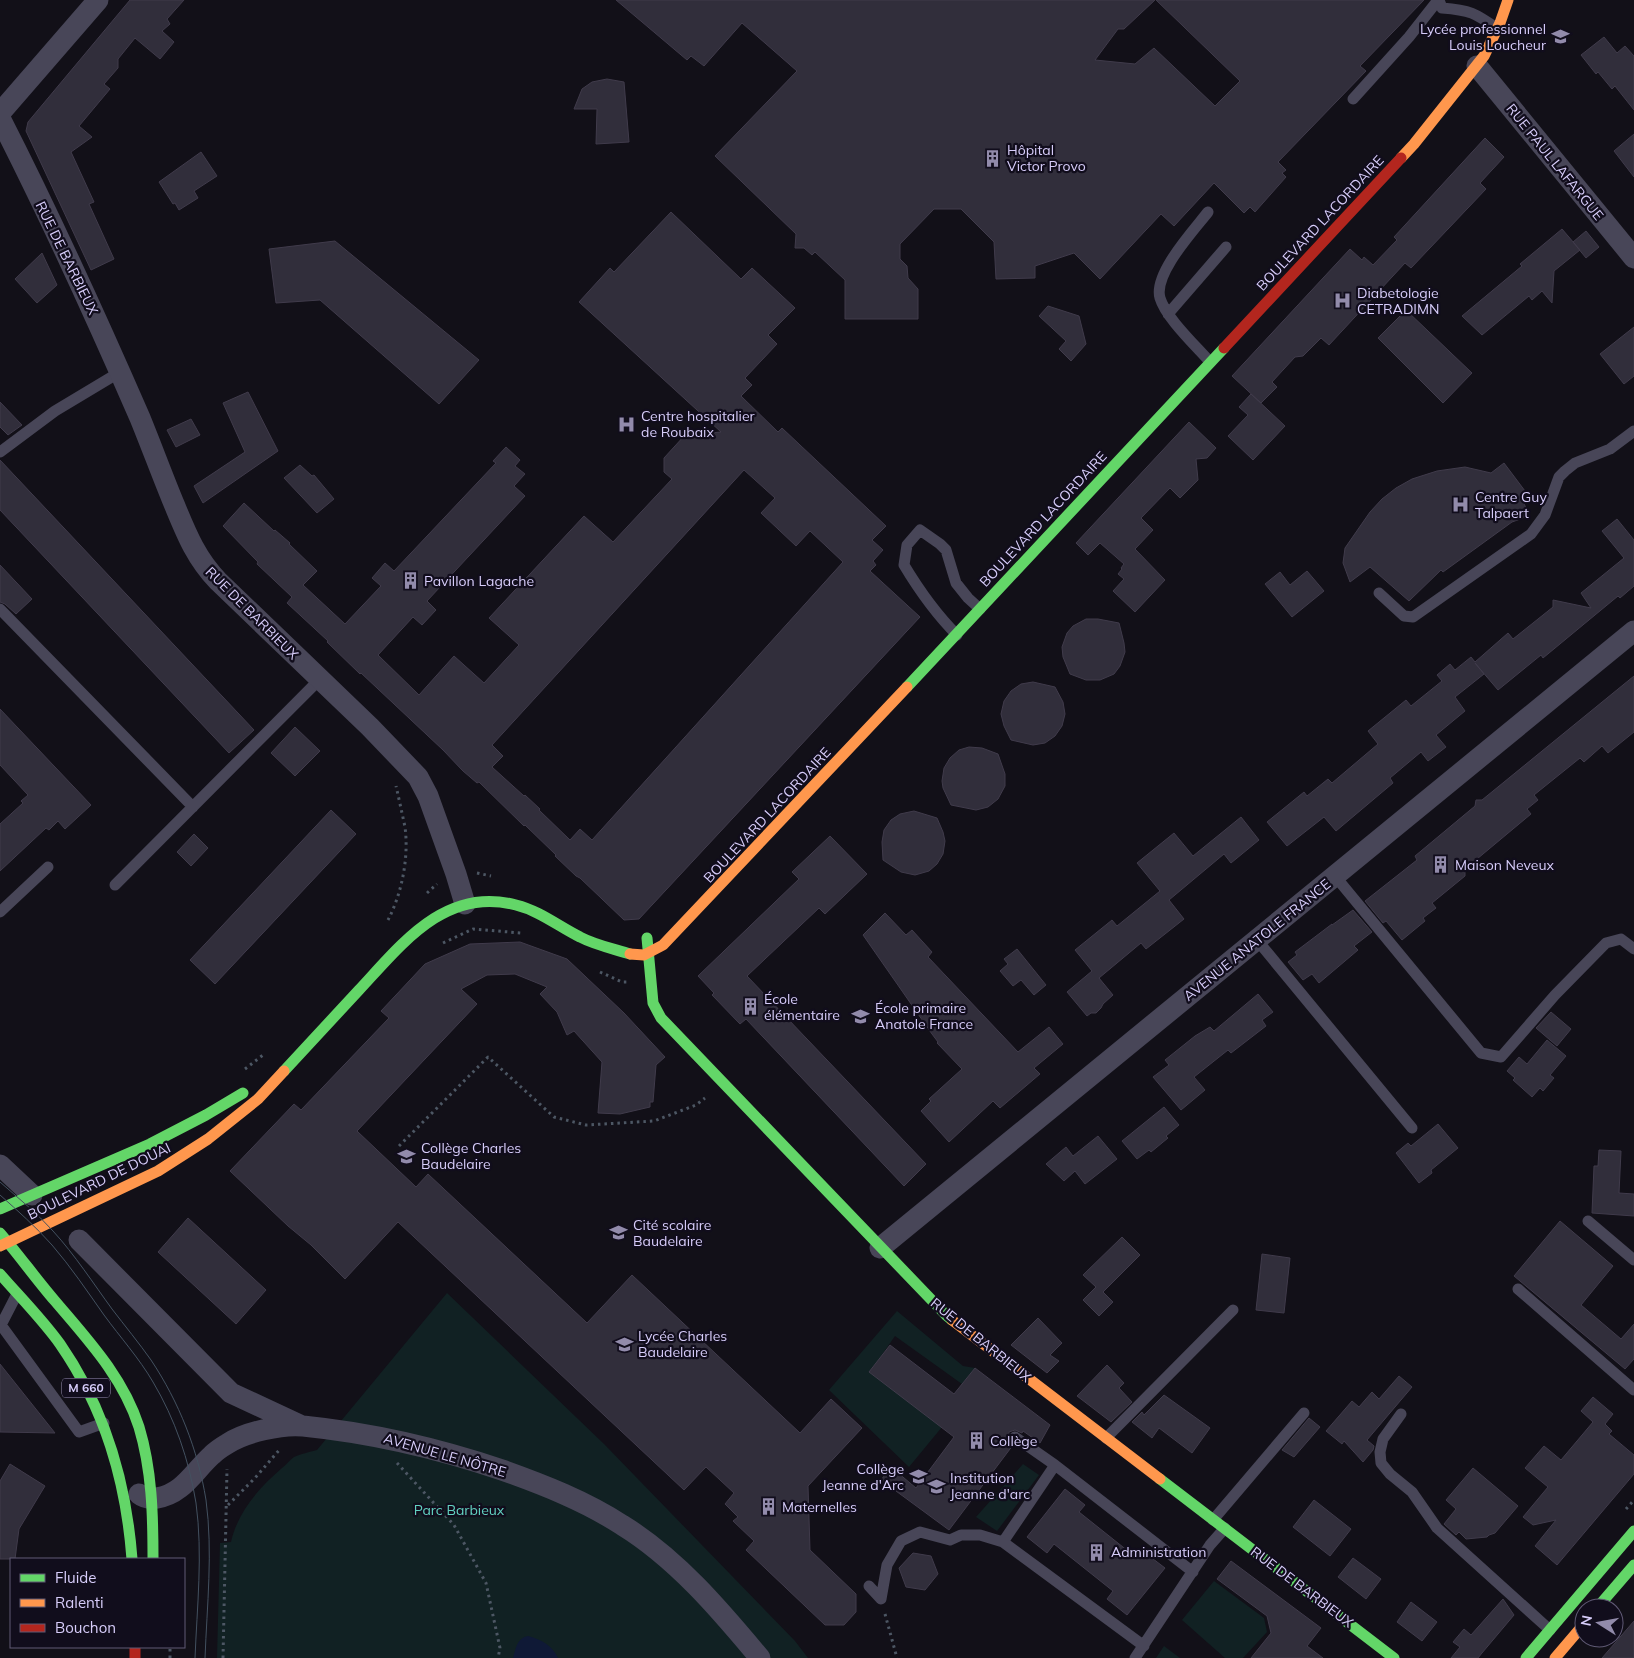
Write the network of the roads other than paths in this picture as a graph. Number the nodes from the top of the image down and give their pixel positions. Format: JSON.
{"nodes":[{"id":1,"x":98,"y":0,"type":"edge"},
{"id":2,"x":1438,"y":0,"type":"edge"},
{"id":3,"x":1508,"y":0,"type":"edge"},
{"id":4,"x":1498,"y":29,"type":"junction"},
{"id":5,"x":1477,"y":66,"type":"junction"},
{"id":6,"x":1451,"y":96,"type":"junction"},
{"id":7,"x":1353,"y":99,"type":"dead end"},
{"id":8,"x":1,"y":121,"type":"edge"},
{"id":9,"x":1418,"y":121,"type":"dead end"},
{"id":10,"x":1208,"y":212,"type":"dead end"},
{"id":11,"x":1226,"y":247,"type":"dead end"},
{"id":12,"x":1634,"y":258,"type":"edge"},
{"id":13,"x":1168,"y":314,"type":"junction"},
{"id":14,"x":1210,"y":362,"type":"junction"},
{"id":15,"x":120,"y":372,"type":"junction"},
{"id":16,"x":1634,"y":431,"type":"edge"},
{"id":17,"x":0,"y":452,"type":"edge"},
{"id":18,"x":1379,"y":593,"type":"dead end"},
{"id":19,"x":0,"y":609,"type":"edge"},
{"id":20,"x":980,"y":609,"type":"junction"},
{"id":21,"x":1634,"y":631,"type":"edge"},
{"id":22,"x":957,"y":635,"type":"junction"},
{"id":23,"x":320,"y":679,"type":"junction"},
{"id":24,"x":193,"y":808,"type":"junction"},
{"id":25,"x":48,"y":868,"type":"dead end"},
{"id":26,"x":1335,"y":876,"type":"junction"},
{"id":27,"x":115,"y":885,"type":"dead end"},
{"id":28,"x":465,"y":904,"type":"junction"},
{"id":29,"x":0,"y":912,"type":"edge"},
{"id":30,"x":659,"y":930,"type":"dead end"},
{"id":31,"x":647,"y":938,"type":"junction"},
{"id":32,"x":1257,"y":940,"type":"junction"},
{"id":33,"x":1634,"y":949,"type":"edge"},
{"id":34,"x":616,"y":950,"type":"junction"},
{"id":35,"x":649,"y":954,"type":"junction"},
{"id":36,"x":292,"y":1064,"type":"junction"},
{"id":37,"x":1412,"y":1128,"type":"dead end"},
{"id":38,"x":0,"y":1165,"type":"edge"},
{"id":39,"x":32,"y":1195,"type":"junction"},
{"id":40,"x":0,"y":1209,"type":"edge"},
{"id":41,"x":1588,"y":1221,"type":"dead end"},
{"id":42,"x":0,"y":1233,"type":"edge"},
{"id":43,"x":79,"y":1240,"type":"dead end"},
{"id":44,"x":4,"y":1244,"type":"edge"},
{"id":45,"x":880,"y":1248,"type":"junction"},
{"id":46,"x":1634,"y":1260,"type":"edge"},
{"id":47,"x":0,"y":1274,"type":"edge"},
{"id":48,"x":1518,"y":1289,"type":"dead end"},
{"id":49,"x":17,"y":1294,"type":"junction"},
{"id":50,"x":1233,"y":1310,"type":"dead end"},
{"id":51,"x":1634,"y":1390,"type":"edge"},
{"id":52,"x":1304,"y":1413,"type":"dead end"},
{"id":53,"x":1401,"y":1414,"type":"dead end"},
{"id":54,"x":104,"y":1423,"type":"junction"},
{"id":55,"x":302,"y":1426,"type":"junction"},
{"id":56,"x":1015,"y":1437,"type":"dead end"},
{"id":57,"x":1106,"y":1438,"type":"junction"},
{"id":58,"x":1055,"y":1465,"type":"junction"},
{"id":59,"x":152,"y":1499,"type":"junction"},
{"id":60,"x":1213,"y":1520,"type":"junction"},
{"id":61,"x":1225,"y":1528,"type":"junction"},
{"id":62,"x":1634,"y":1531,"type":"edge"},
{"id":63,"x":1003,"y":1542,"type":"junction"},
{"id":64,"x":132,"y":1558,"type":"edge"},
{"id":65,"x":153,"y":1558,"type":"edge"},
{"id":66,"x":1634,"y":1565,"type":"edge"},
{"id":67,"x":1192,"y":1572,"type":"junction"},
{"id":68,"x":869,"y":1586,"type":"dead end"},
{"id":69,"x":1606,"y":1598,"type":"edge"},
{"id":70,"x":1550,"y":1630,"type":"junction"},
{"id":71,"x":1574,"y":1636,"type":"edge"},
{"id":72,"x":1144,"y":1646,"type":"junction"},
{"id":73,"x":760,"y":1658,"type":"edge"},
{"id":74,"x":1135,"y":1658,"type":"edge"},
{"id":75,"x":1394,"y":1658,"type":"edge"},
{"id":76,"x":1526,"y":1658,"type":"edge"},
{"id":77,"x":1555,"y":1658,"type":"edge"}],
"edges":[{"from":1,"to":8,"type":"street"},
{"from":2,"to":4,"type":"lane"},
{"from":2,"to":7,"type":"lane"},
{"from":3,"to":4,"type":"main road","name":"BOULEVARD LACORDAIRE"},
{"from":4,"to":5,"type":"main road","name":"BOULEVARD LACORDAIRE"},
{"from":5,"to":6,"type":"main road","name":"BOULEVARD LACORDAIRE"},
{"from":5,"to":12,"type":"street","name":"RUE PAUL LAFARGUE"},
{"from":6,"to":9,"type":"main road","name":"BOULEVARD LACORDAIRE"},
{"from":6,"to":14,"type":"main road","name":"BOULEVARD LACORDAIRE"},
{"from":8,"to":15,"type":"street","name":"RUE DE BARBIEUX"},
{"from":10,"to":13,"type":"lane"},
{"from":11,"to":13,"type":"lane"},
{"from":13,"to":14,"type":"lane"},
{"from":14,"to":20,"type":"main road","name":"BOULEVARD LACORDAIRE"},
{"from":15,"to":17,"type":"lane"},
{"from":15,"to":23,"type":"street","name":"RUE DE BARBIEUX"},
{"from":16,"to":18,"type":"lane"},
{"from":19,"to":24,"type":"lane"},
{"from":20,"to":22,"type":"main road","name":"BOULEVARD LACORDAIRE"},
{"from":20,"to":22,"type":"lane"},
{"from":21,"to":26,"type":"street","name":"AVENUE ANATOLE FRANCE"},
{"from":22,"to":35,"type":"main road","name":"BOULEVARD LACORDAIRE"},
{"from":23,"to":24,"type":"lane"},
{"from":23,"to":28,"type":"street","name":"RUE DE BARBIEUX"},
{"from":24,"to":27,"type":"lane"},
{"from":25,"to":29,"type":"lane"},
{"from":26,"to":32,"type":"street","name":"AVENUE ANATOLE FRANCE"},
{"from":26,"to":33,"type":"lane"},
{"from":28,"to":34,"type":"main road"},
{"from":28,"to":36,"type":"main road","name":"BOULEVARD DE DOUAI"},
{"from":30,"to":31,"type":"main road"},
{"from":31,"to":34,"type":"main road"},
{"from":31,"to":35,"type":"main road","name":"RUE DE BARBIEUX"},
{"from":32,"to":37,"type":"lane"},
{"from":32,"to":45,"type":"street","name":"AVENUE ANATOLE FRANCE"},
{"from":34,"to":35,"type":"main road"},
{"from":35,"to":45,"type":"main road","name":"RUE DE BARBIEUX"},
{"from":36,"to":39,"type":"main road","name":"BOULEVARD DE DOUAI"},
{"from":36,"to":44,"type":"main road","name":"BOULEVARD DE DOUAI"},
{"from":38,"to":39,"type":"street"},
{"from":39,"to":40,"type":"main road","name":"BOULEVARD DE DOUAI"},
{"from":41,"to":46,"type":"lane"},
{"from":42,"to":44,"type":"main road","number":"M 660"},
{"from":43,"to":55,"type":"street"},
{"from":44,"to":59,"type":"main road","number":"M 660"},
{"from":45,"to":57,"type":"main road","name":"RUE DE BARBIEUX"},
{"from":47,"to":49,"type":"main road","number":"M 660"},
{"from":48,"to":51,"type":"lane"},
{"from":49,"to":54,"type":"main road","number":"M 660"},
{"from":49,"to":54,"type":"lane"},
{"from":50,"to":57,"type":"lane"},
{"from":52,"to":60,"type":"lane"},
{"from":53,"to":70,"type":"lane"},
{"from":54,"to":59,"type":"street"},
{"from":54,"to":64,"type":"main road","number":"M 660"},
{"from":55,"to":59,"type":"street","name":"AVENUE LE NÔTRE"},
{"from":55,"to":73,"type":"street","name":"AVENUE LE NÔTRE"},
{"from":56,"to":58,"type":"lane"},
{"from":57,"to":60,"type":"main road","name":"RUE DE BARBIEUX"},
{"from":58,"to":63,"type":"lane"},
{"from":58,"to":67,"type":"lane"},
{"from":59,"to":65,"type":"main road","number":"M 660"},
{"from":60,"to":61,"type":"main road","name":"RUE DE BARBIEUX"},
{"from":61,"to":67,"type":"lane"},
{"from":61,"to":75,"type":"main road","name":"RUE DE BARBIEUX"},
{"from":62,"to":70,"type":"main road"},
{"from":63,"to":68,"type":"lane"},
{"from":63,"to":72,"type":"lane"},
{"from":66,"to":69,"type":"main road"},
{"from":67,"to":72,"type":"lane"},
{"from":70,"to":76,"type":"main road"},
{"from":71,"to":77,"type":"main road"},
{"from":72,"to":74,"type":"lane"}]}
